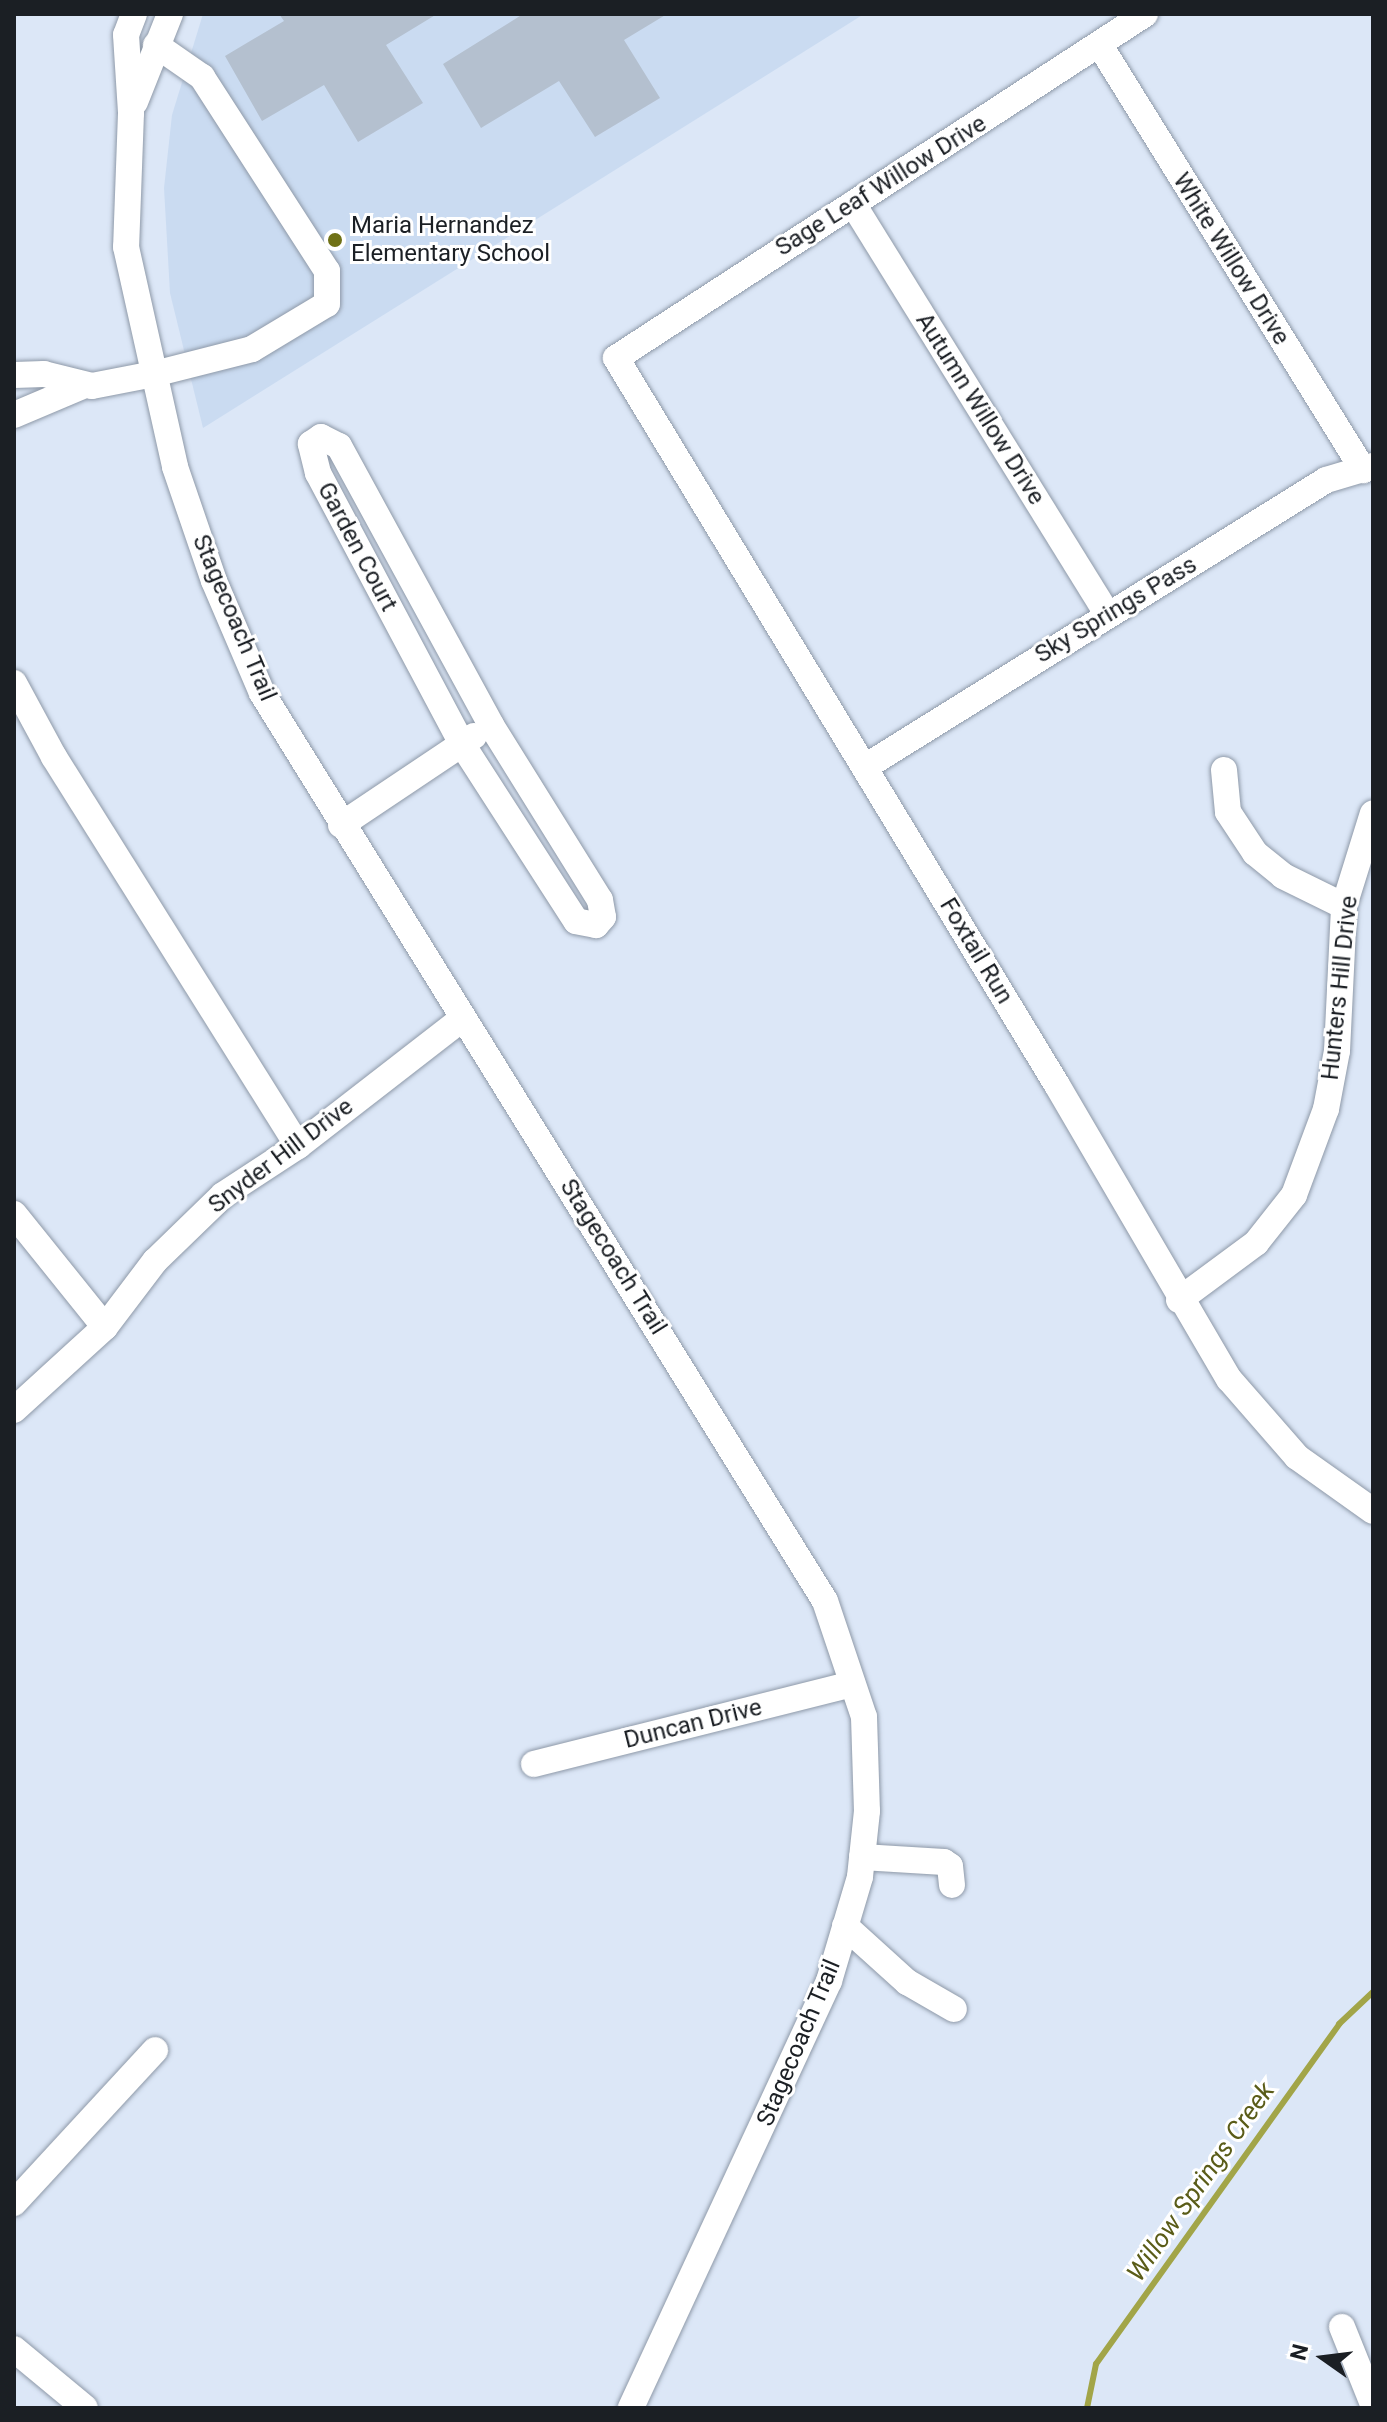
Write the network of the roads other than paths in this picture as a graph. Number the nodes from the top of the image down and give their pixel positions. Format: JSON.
{"nodes":[{"id":1,"x":134,"y":14,"type":"edge"},
{"id":2,"x":170,"y":14,"type":"edge"},
{"id":3,"x":1145,"y":14,"type":"edge"},
{"id":4,"x":156,"y":45,"type":"junction"},
{"id":5,"x":1101,"y":47,"type":"junction"},
{"id":6,"x":131,"y":113,"type":"junction"},
{"id":7,"x":853,"y":204,"type":"junction"},
{"id":8,"x":616,"y":358,"type":"joint"},
{"id":9,"x":154,"y":374,"type":"junction"},
{"id":10,"x":14,"y":375,"type":"edge"},
{"id":11,"x":85,"y":385,"type":"junction"},
{"id":12,"x":14,"y":415,"type":"edge"},
{"id":13,"x":1368,"y":468,"type":"edge"},
{"id":14,"x":1107,"y":614,"type":"junction"},
{"id":15,"x":14,"y":683,"type":"edge"},
{"id":16,"x":491,"y":725,"type":"junction"},
{"id":17,"x":462,"y":744,"type":"junction"},
{"id":18,"x":865,"y":767,"type":"junction"},
{"id":19,"x":1224,"y":770,"type":"dead end"},
{"id":20,"x":1373,"y":813,"type":"edge"},
{"id":21,"x":341,"y":825,"type":"junction"},
{"id":22,"x":1344,"y":906,"type":"junction"},
{"id":23,"x":462,"y":1019,"type":"junction"},
{"id":24,"x":298,"y":1146,"type":"junction"},
{"id":25,"x":14,"y":1214,"type":"edge"},
{"id":26,"x":1179,"y":1300,"type":"junction"},
{"id":27,"x":105,"y":1327,"type":"junction"},
{"id":28,"x":14,"y":1410,"type":"edge"},
{"id":29,"x":1373,"y":1511,"type":"edge"},
{"id":30,"x":852,"y":1684,"type":"junction"},
{"id":31,"x":534,"y":1764,"type":"dead end"},
{"id":32,"x":862,"y":1857,"type":"junction"},
{"id":33,"x":952,"y":1885,"type":"dead end"},
{"id":34,"x":845,"y":1926,"type":"junction"},
{"id":35,"x":954,"y":2009,"type":"dead end"},
{"id":36,"x":155,"y":2050,"type":"dead end"},
{"id":37,"x":14,"y":2203,"type":"edge"},
{"id":38,"x":1342,"y":2327,"type":"dead end"},
{"id":39,"x":14,"y":2349,"type":"edge"},
{"id":40,"x":1373,"y":2404,"type":"edge"},
{"id":41,"x":85,"y":2408,"type":"edge"},
{"id":42,"x":631,"y":2408,"type":"edge"}],
"edges":[{"from":1,"to":6,"type":"street","name":"Stagecoach Trail"},
{"from":2,"to":4,"type":"street","name":"Stagecoach Trail"},
{"from":3,"to":5,"type":"street","name":"Sage Leaf Willow Drive"},
{"from":4,"to":6,"type":"street","name":"Stagecoach Trail"},
{"from":4,"to":9,"type":"street"},
{"from":5,"to":7,"type":"street","name":"Sage Leaf Willow Drive"},
{"from":5,"to":13,"type":"street","name":"White Willow Drive"},
{"from":6,"to":9,"type":"street","name":"Stagecoach Trail"},
{"from":7,"to":8,"type":"street","name":"Sage Leaf Willow Drive"},
{"from":7,"to":14,"type":"street","name":"Autumn Willow Drive"},
{"from":8,"to":18,"type":"street","name":"Foxtail Run"},
{"from":9,"to":11,"type":"street"},
{"from":9,"to":21,"type":"street","name":"Stagecoach Trail"},
{"from":10,"to":11,"type":"street"},
{"from":11,"to":12,"type":"street"},
{"from":13,"to":14,"type":"street","name":"Sky Springs Pass"},
{"from":14,"to":18,"type":"street","name":"Sky Springs Pass"},
{"from":15,"to":24,"type":"street"},
{"from":16,"to":17,"type":"street"},
{"from":16,"to":17,"type":"street","name":"Garden Court"},
{"from":16,"to":17,"type":"street","name":"Garden Court"},
{"from":17,"to":21,"type":"street"},
{"from":18,"to":26,"type":"street","name":"Foxtail Run"},
{"from":19,"to":22,"type":"street"},
{"from":20,"to":22,"type":"street","name":"Hunters Hill Drive"},
{"from":21,"to":23,"type":"street","name":"Stagecoach Trail"},
{"from":22,"to":26,"type":"street","name":"Hunters Hill Drive"},
{"from":23,"to":24,"type":"street","name":"Snyder Hill Drive"},
{"from":23,"to":30,"type":"street","name":"Stagecoach Trail"},
{"from":24,"to":27,"type":"street","name":"Snyder Hill Drive"},
{"from":25,"to":27,"type":"street"},
{"from":26,"to":29,"type":"street","name":"Foxtail Run"},
{"from":27,"to":28,"type":"street","name":"Snyder Hill Drive"},
{"from":30,"to":31,"type":"street","name":"Duncan Drive"},
{"from":30,"to":32,"type":"street","name":"Stagecoach Trail"},
{"from":32,"to":33,"type":"street"},
{"from":32,"to":34,"type":"street","name":"Stagecoach Trail"},
{"from":34,"to":35,"type":"street"},
{"from":34,"to":42,"type":"street","name":"Stagecoach Trail"},
{"from":36,"to":37,"type":"street"},
{"from":38,"to":40,"type":"street"},
{"from":39,"to":41,"type":"street"}]}
